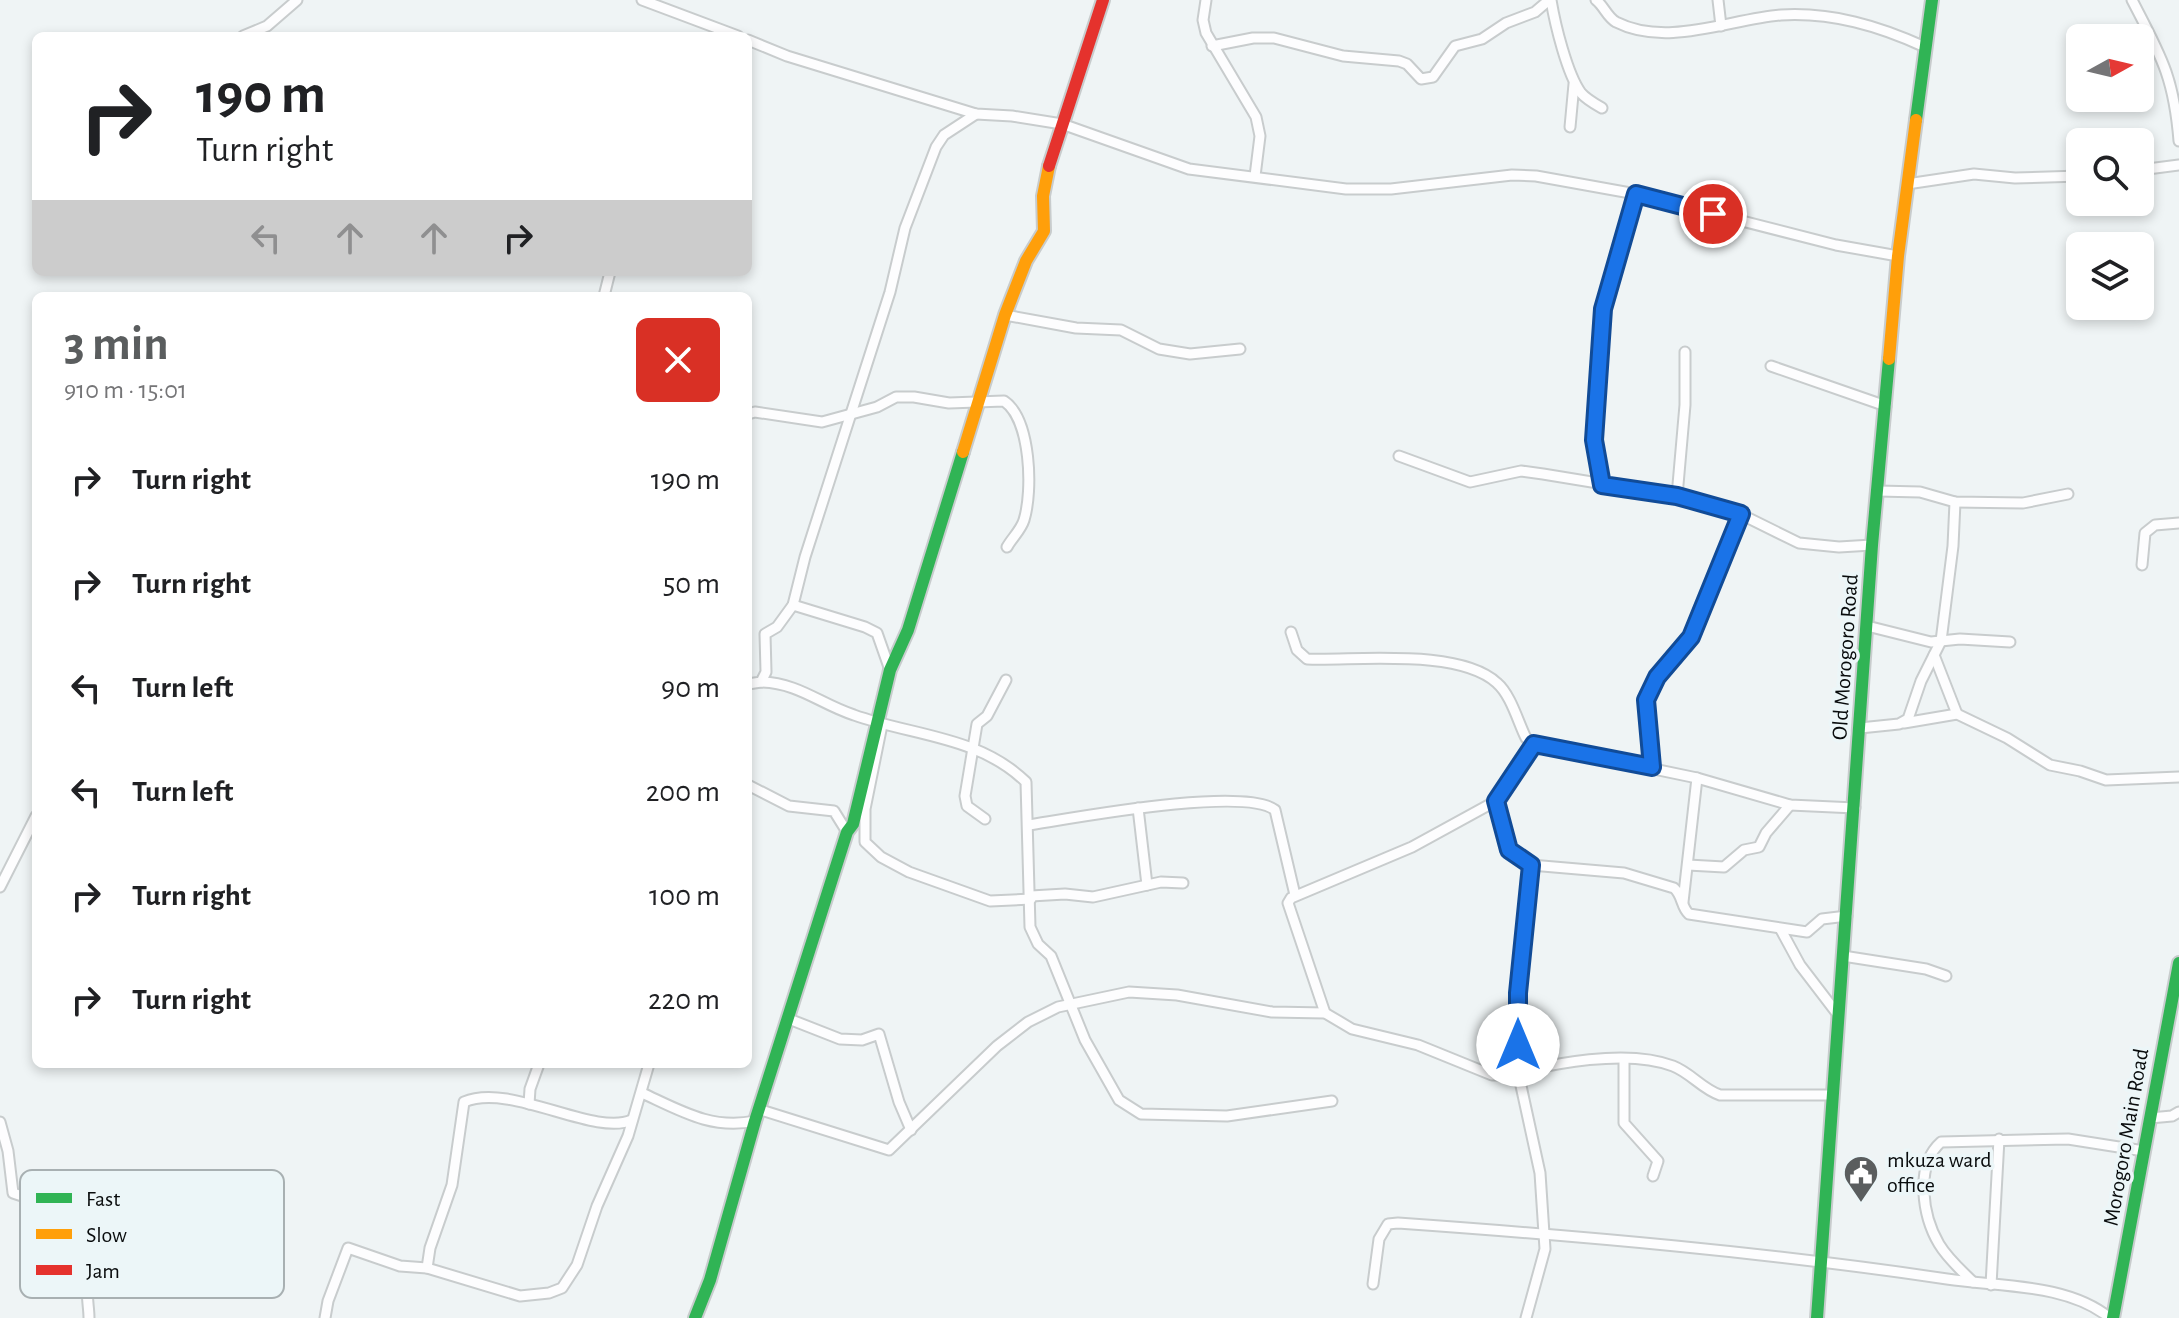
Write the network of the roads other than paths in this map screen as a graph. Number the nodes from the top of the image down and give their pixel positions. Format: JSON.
{"nodes":[{"id":1,"x":297,"y":0,"type":"edge"},
{"id":2,"x":642,"y":0,"type":"edge"},
{"id":3,"x":1103,"y":0,"type":"edge"},
{"id":4,"x":1206,"y":0,"type":"edge"},
{"id":5,"x":1550,"y":0,"type":"edge"},
{"id":6,"x":1596,"y":0,"type":"edge"},
{"id":7,"x":1718,"y":0,"type":"edge"},
{"id":8,"x":1932,"y":0,"type":"edge"},
{"id":9,"x":2132,"y":0,"type":"edge"},
{"id":10,"x":1605,"y":5,"type":"edge"},
{"id":11,"x":1721,"y":26,"type":"junction"},
{"id":12,"x":253,"y":32,"type":"edge"},
{"id":13,"x":727,"y":32,"type":"edge"},
{"id":14,"x":752,"y":42,"type":"edge"},
{"id":15,"x":1212,"y":46,"type":"junction"},
{"id":16,"x":1925,"y":47,"type":"junction"},
{"id":17,"x":1574,"y":77,"type":"junction"},
{"id":18,"x":1602,"y":108,"type":"dead end"},
{"id":19,"x":976,"y":114,"type":"junction"},
{"id":20,"x":1062,"y":124,"type":"junction"},
{"id":21,"x":1570,"y":127,"type":"dead end"},
{"id":22,"x":2179,"y":141,"type":"edge"},
{"id":23,"x":2179,"y":165,"type":"edge"},
{"id":24,"x":2154,"y":168,"type":"edge"},
{"id":25,"x":1255,"y":176,"type":"junction"},
{"id":26,"x":2066,"y":176,"type":"edge"},
{"id":27,"x":1907,"y":184,"type":"junction"},
{"id":28,"x":1636,"y":194,"type":"junction"},
{"id":29,"x":1898,"y":256,"type":"junction"},
{"id":30,"x":1005,"y":315,"type":"junction"},
{"id":31,"x":1240,"y":349,"type":"dead end"},
{"id":32,"x":1685,"y":352,"type":"dead end"},
{"id":33,"x":1771,"y":366,"type":"dead end"},
{"id":34,"x":978,"y":400,"type":"junction"},
{"id":35,"x":1886,"y":406,"type":"junction"},
{"id":36,"x":851,"y":412,"type":"junction"},
{"id":37,"x":752,"y":413,"type":"edge"},
{"id":38,"x":1399,"y":456,"type":"dead end"},
{"id":39,"x":1602,"y":485,"type":"junction"},
{"id":40,"x":1878,"y":491,"type":"junction"},
{"id":41,"x":2068,"y":494,"type":"dead end"},
{"id":42,"x":1677,"y":496,"type":"junction"},
{"id":43,"x":1955,"y":502,"type":"junction"},
{"id":44,"x":1741,"y":514,"type":"junction"},
{"id":45,"x":2179,"y":523,"type":"edge"},
{"id":46,"x":1872,"y":545,"type":"junction"},
{"id":47,"x":1007,"y":547,"type":"dead end"},
{"id":48,"x":2142,"y":565,"type":"dead end"},
{"id":49,"x":793,"y":605,"type":"junction"},
{"id":50,"x":1867,"y":626,"type":"junction"},
{"id":51,"x":1291,"y":632,"type":"dead end"},
{"id":52,"x":1941,"y":641,"type":"junction"},
{"id":53,"x":2010,"y":642,"type":"dead end"},
{"id":54,"x":1934,"y":655,"type":"junction"},
{"id":55,"x":890,"y":670,"type":"junction"},
{"id":56,"x":1006,"y":680,"type":"dead end"},
{"id":57,"x":761,"y":682,"type":"junction"},
{"id":58,"x":752,"y":683,"type":"edge"},
{"id":59,"x":1957,"y":714,"type":"junction"},
{"id":60,"x":881,"y":721,"type":"junction"},
{"id":61,"x":1904,"y":723,"type":"junction"},
{"id":62,"x":1860,"y":728,"type":"junction"},
{"id":63,"x":1534,"y":744,"type":"junction"},
{"id":64,"x":973,"y":749,"type":"junction"},
{"id":65,"x":1652,"y":767,"type":"junction"},
{"id":66,"x":2179,"y":777,"type":"edge"},
{"id":67,"x":1697,"y":778,"type":"junction"},
{"id":68,"x":752,"y":787,"type":"edge"},
{"id":69,"x":1496,"y":801,"type":"junction"},
{"id":70,"x":1790,"y":805,"type":"junction"},
{"id":71,"x":1138,"y":808,"type":"junction"},
{"id":72,"x":1855,"y":808,"type":"junction"},
{"id":73,"x":985,"y":819,"type":"dead end"},
{"id":74,"x":32,"y":824,"type":"edge"},
{"id":75,"x":1029,"y":825,"type":"junction"},
{"id":76,"x":847,"y":832,"type":"junction"},
{"id":77,"x":1531,"y":865,"type":"junction"},
{"id":78,"x":1688,"y":865,"type":"junction"},
{"id":79,"x":1183,"y":883,"type":"dead end"},
{"id":80,"x":1147,"y":885,"type":"junction"},
{"id":81,"x":0,"y":887,"type":"edge"},
{"id":82,"x":1295,"y":895,"type":"junction"},
{"id":83,"x":1031,"y":898,"type":"junction"},
{"id":84,"x":1683,"y":902,"type":"junction"},
{"id":85,"x":1847,"y":916,"type":"junction"},
{"id":86,"x":1781,"y":930,"type":"junction"},
{"id":87,"x":1843,"y":956,"type":"junction"},
{"id":88,"x":2179,"y":963,"type":"edge"},
{"id":89,"x":1946,"y":976,"type":"dead end"},
{"id":90,"x":1072,"y":1004,"type":"junction"},
{"id":91,"x":1325,"y":1013,"type":"junction"},
{"id":92,"x":1839,"y":1016,"type":"junction"},
{"id":93,"x":789,"y":1019,"type":"junction"},
{"id":94,"x":1624,"y":1060,"type":"junction"},
{"id":95,"x":538,"y":1068,"type":"edge"},
{"id":96,"x":648,"y":1068,"type":"edge"},
{"id":97,"x":1518,"y":1072,"type":"junction"},
{"id":98,"x":642,"y":1093,"type":"junction"},
{"id":99,"x":1833,"y":1095,"type":"junction"},
{"id":100,"x":1332,"y":1101,"type":"dead end"},
{"id":101,"x":529,"y":1104,"type":"junction"},
{"id":102,"x":2179,"y":1112,"type":"edge"},
{"id":103,"x":758,"y":1116,"type":"junction"},
{"id":104,"x":2150,"y":1118,"type":"junction"},
{"id":105,"x":632,"y":1120,"type":"junction"},
{"id":106,"x":0,"y":1122,"type":"edge"},
{"id":107,"x":911,"y":1130,"type":"junction"},
{"id":108,"x":1999,"y":1139,"type":"junction"},
{"id":109,"x":2144,"y":1151,"type":"junction"},
{"id":110,"x":1653,"y":1176,"type":"dead end"},
{"id":111,"x":20,"y":1195,"type":"edge"},
{"id":112,"x":1548,"y":1233,"type":"junction"},
{"id":113,"x":1820,"y":1260,"type":"junction"},
{"id":114,"x":427,"y":1268,"type":"junction"},
{"id":115,"x":1974,"y":1283,"type":"junction"},
{"id":116,"x":1373,"y":1284,"type":"dead end"},
{"id":117,"x":1991,"y":1285,"type":"junction"},
{"id":118,"x":88,"y":1298,"type":"edge"},
{"id":119,"x":89,"y":1318,"type":"edge"},
{"id":120,"x":325,"y":1318,"type":"edge"},
{"id":121,"x":695,"y":1318,"type":"edge"},
{"id":122,"x":1526,"y":1318,"type":"edge"},
{"id":123,"x":1817,"y":1318,"type":"edge"},
{"id":124,"x":2112,"y":1318,"type":"edge"}],
"edges":[{"from":1,"to":12,"type":"street"},
{"from":2,"to":13,"type":"street"},
{"from":3,"to":20,"type":"main road"},
{"from":4,"to":15,"type":"street"},
{"from":5,"to":15,"type":"street"},
{"from":5,"to":17,"type":"street"},
{"from":6,"to":10,"type":"street"},
{"from":7,"to":11,"type":"street"},
{"from":8,"to":16,"type":"main road","name":"Old Morogoro Road"},
{"from":9,"to":22,"type":"street"},
{"from":10,"to":11,"type":"street"},
{"from":11,"to":16,"type":"street"},
{"from":14,"to":19,"type":"street"},
{"from":15,"to":25,"type":"street"},
{"from":16,"to":27,"type":"main road","name":"Old Morogoro Road"},
{"from":17,"to":18,"type":"street"},
{"from":17,"to":21,"type":"street"},
{"from":19,"to":20,"type":"street"},
{"from":19,"to":36,"type":"street"},
{"from":20,"to":25,"type":"street"},
{"from":20,"to":30,"type":"main road"},
{"from":23,"to":24,"type":"street"},
{"from":25,"to":28,"type":"street"},
{"from":26,"to":27,"type":"street"},
{"from":27,"to":29,"type":"main road","name":"Old Morogoro Road"},
{"from":28,"to":29,"type":"street"},
{"from":28,"to":39,"type":"street"},
{"from":29,"to":35,"type":"main road","name":"Old Morogoro Road"},
{"from":30,"to":31,"type":"street"},
{"from":30,"to":34,"type":"main road"},
{"from":32,"to":42,"type":"street"},
{"from":33,"to":35,"type":"street"},
{"from":34,"to":36,"type":"street"},
{"from":34,"to":47,"type":"street"},
{"from":34,"to":55,"type":"main road"},
{"from":35,"to":40,"type":"main road","name":"Old Morogoro Road"},
{"from":36,"to":37,"type":"street"},
{"from":36,"to":49,"type":"street"},
{"from":38,"to":39,"type":"street"},
{"from":39,"to":42,"type":"street"},
{"from":40,"to":43,"type":"street"},
{"from":40,"to":46,"type":"main road","name":"Old Morogoro Road"},
{"from":41,"to":43,"type":"street"},
{"from":42,"to":44,"type":"street"},
{"from":43,"to":52,"type":"street"},
{"from":44,"to":46,"type":"street"},
{"from":44,"to":65,"type":"street"},
{"from":45,"to":48,"type":"street"},
{"from":46,"to":50,"type":"main road","name":"Old Morogoro Road"},
{"from":49,"to":55,"type":"street"},
{"from":49,"to":57,"type":"street"},
{"from":50,"to":52,"type":"street"},
{"from":50,"to":62,"type":"main road","name":"Old Morogoro Road"},
{"from":51,"to":63,"type":"street"},
{"from":52,"to":53,"type":"street"},
{"from":52,"to":54,"type":"street"},
{"from":54,"to":59,"type":"street"},
{"from":54,"to":61,"type":"street"},
{"from":55,"to":60,"type":"main road"},
{"from":56,"to":64,"type":"street"},
{"from":57,"to":58,"type":"street"},
{"from":57,"to":60,"type":"street"},
{"from":59,"to":61,"type":"street"},
{"from":59,"to":66,"type":"street"},
{"from":60,"to":64,"type":"street"},
{"from":60,"to":76,"type":"main road"},
{"from":60,"to":83,"type":"street"},
{"from":61,"to":62,"type":"street"},
{"from":62,"to":72,"type":"main road","name":"Old Morogoro Road"},
{"from":63,"to":65,"type":"street"},
{"from":63,"to":69,"type":"street"},
{"from":64,"to":73,"type":"street"},
{"from":64,"to":75,"type":"street"},
{"from":65,"to":67,"type":"street"},
{"from":67,"to":70,"type":"street"},
{"from":67,"to":78,"type":"street"},
{"from":68,"to":76,"type":"street"},
{"from":69,"to":77,"type":"street"},
{"from":69,"to":82,"type":"street"},
{"from":70,"to":72,"type":"street"},
{"from":70,"to":78,"type":"street"},
{"from":71,"to":75,"type":"street"},
{"from":71,"to":80,"type":"street"},
{"from":71,"to":82,"type":"street"},
{"from":72,"to":85,"type":"main road","name":"Old Morogoro Road"},
{"from":74,"to":81,"type":"street"},
{"from":75,"to":83,"type":"street"},
{"from":76,"to":93,"type":"main road"},
{"from":77,"to":84,"type":"street"},
{"from":77,"to":97,"type":"street"},
{"from":78,"to":84,"type":"street"},
{"from":79,"to":80,"type":"street"},
{"from":80,"to":83,"type":"street"},
{"from":82,"to":91,"type":"street"},
{"from":83,"to":90,"type":"street"},
{"from":84,"to":86,"type":"street"},
{"from":85,"to":86,"type":"street"},
{"from":85,"to":87,"type":"main road","name":"Old Morogoro Road"},
{"from":86,"to":92,"type":"street"},
{"from":87,"to":89,"type":"street"},
{"from":87,"to":92,"type":"main road","name":"Old Morogoro Road"},
{"from":88,"to":104,"type":"main road","name":"Morogoro Main Road"},
{"from":90,"to":91,"type":"street"},
{"from":90,"to":100,"type":"street"},
{"from":90,"to":107,"type":"street"},
{"from":91,"to":97,"type":"street"},
{"from":92,"to":99,"type":"main road","name":"Old Morogoro Road"},
{"from":93,"to":103,"type":"main road"},
{"from":93,"to":107,"type":"street"},
{"from":94,"to":97,"type":"street"},
{"from":94,"to":99,"type":"street"},
{"from":94,"to":110,"type":"street"},
{"from":95,"to":101,"type":"street"},
{"from":96,"to":98,"type":"street"},
{"from":97,"to":112,"type":"street"},
{"from":98,"to":103,"type":"street"},
{"from":98,"to":105,"type":"street"},
{"from":99,"to":113,"type":"main road","name":"Old Morogoro Road"},
{"from":101,"to":105,"type":"street"},
{"from":101,"to":114,"type":"street"},
{"from":102,"to":104,"type":"street"},
{"from":103,"to":107,"type":"street"},
{"from":103,"to":121,"type":"main road"},
{"from":104,"to":109,"type":"main road","name":"Morogoro Main Road"},
{"from":105,"to":114,"type":"street"},
{"from":106,"to":111,"type":"street"},
{"from":108,"to":109,"type":"street"},
{"from":108,"to":115,"type":"street"},
{"from":108,"to":117,"type":"street"},
{"from":109,"to":124,"type":"main road","name":"Morogoro Main Road"},
{"from":112,"to":113,"type":"street"},
{"from":112,"to":116,"type":"street"},
{"from":112,"to":122,"type":"street"},
{"from":113,"to":115,"type":"street"},
{"from":113,"to":123,"type":"main road","name":"Old Morogoro Road"},
{"from":114,"to":120,"type":"street"},
{"from":115,"to":117,"type":"street"},
{"from":117,"to":124,"type":"street"},
{"from":118,"to":119,"type":"street"}]}
